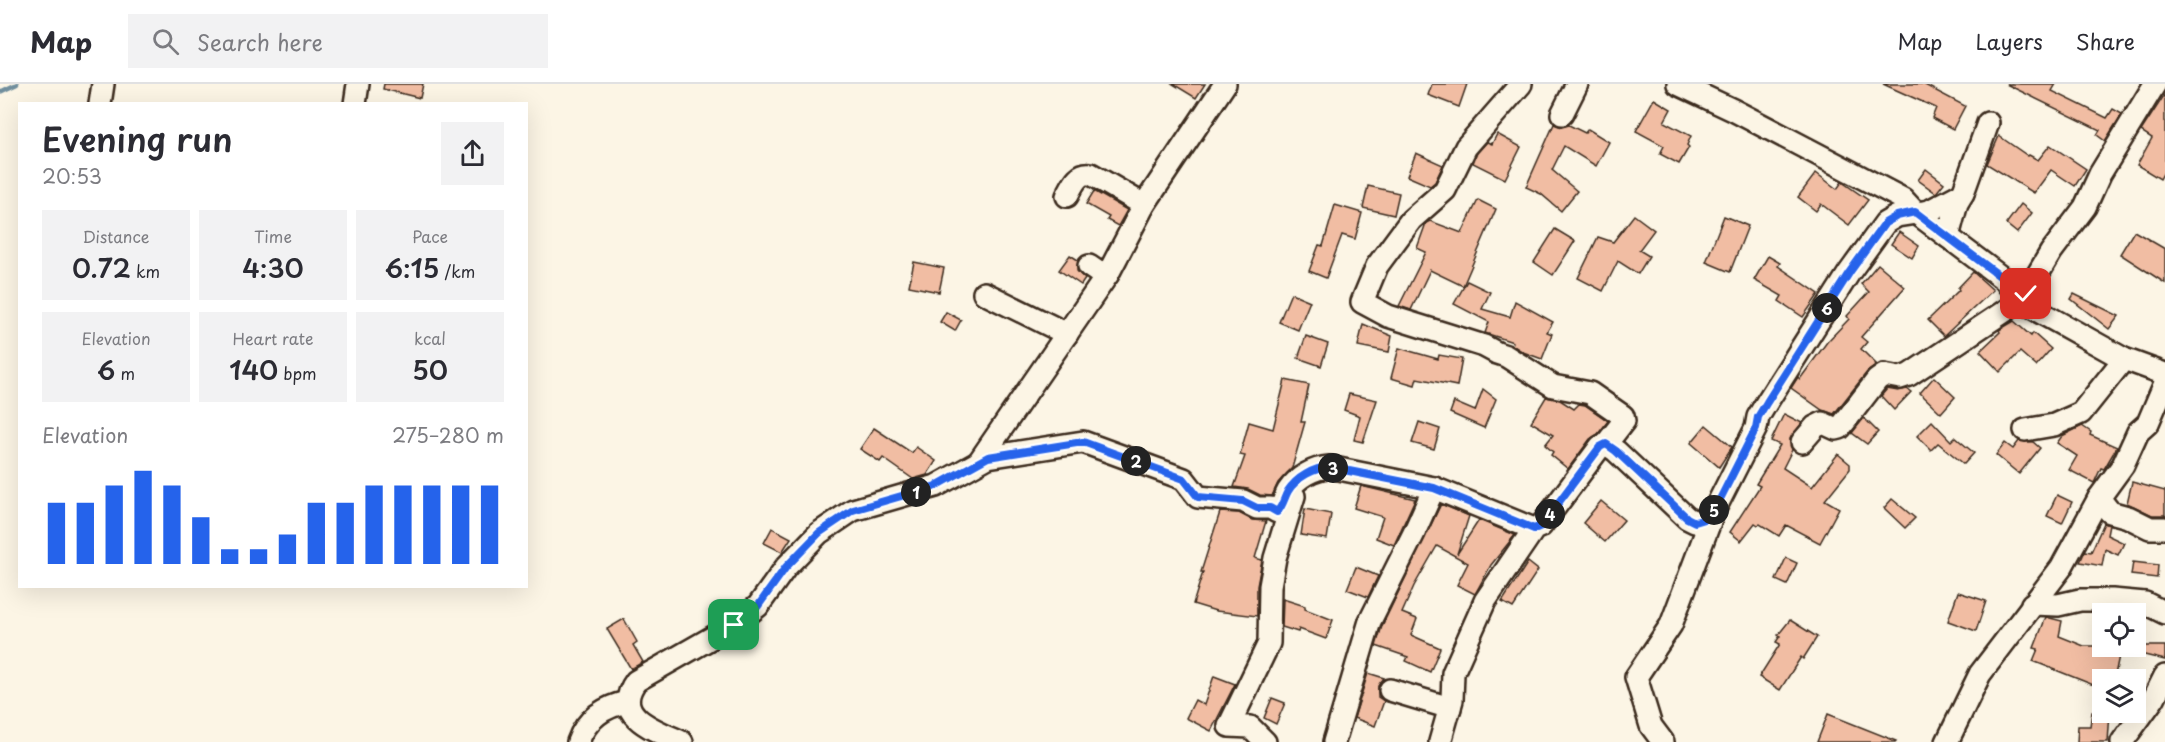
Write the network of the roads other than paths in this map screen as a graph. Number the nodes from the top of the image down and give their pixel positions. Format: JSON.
{"nodes":[{"id":1,"x":103,"y":84,"type":"edge"},
{"id":2,"x":358,"y":84,"type":"edge"},
{"id":3,"x":1226,"y":84,"type":"edge"},
{"id":4,"x":1521,"y":84,"type":"edge"},
{"id":5,"x":1577,"y":84,"type":"edge"},
{"id":6,"x":1678,"y":84,"type":"edge"},
{"id":7,"x":2155,"y":84,"type":"edge"},
{"id":8,"x":100,"y":102,"type":"edge"},
{"id":9,"x":355,"y":102,"type":"edge"},
{"id":10,"x":1562,"y":114,"type":"dead end"},
{"id":11,"x":1988,"y":123,"type":"dead end"},
{"id":12,"x":1963,"y":193,"type":"junction"},
{"id":13,"x":1067,"y":196,"type":"dead end"},
{"id":14,"x":1144,"y":205,"type":"junction"},
{"id":15,"x":1915,"y":212,"type":"junction"},
{"id":16,"x":1948,"y":237,"type":"junction"},
{"id":17,"x":1089,"y":266,"type":"dead end"},
{"id":18,"x":1108,"y":274,"type":"junction"},
{"id":19,"x":984,"y":293,"type":"dead end"},
{"id":20,"x":2020,"y":301,"type":"junction"},
{"id":21,"x":1067,"y":334,"type":"junction"},
{"id":22,"x":2124,"y":359,"type":"junction"},
{"id":23,"x":2165,"y":374,"type":"edge"},
{"id":24,"x":2165,"y":383,"type":"edge"},
{"id":25,"x":2025,"y":430,"type":"dead end"},
{"id":26,"x":1802,"y":442,"type":"dead end"},
{"id":27,"x":1606,"y":444,"type":"junction"},
{"id":28,"x":980,"y":460,"type":"junction"},
{"id":29,"x":1298,"y":481,"type":"junction"},
{"id":30,"x":1434,"y":488,"type":"junction"},
{"id":31,"x":2099,"y":498,"type":"junction"},
{"id":32,"x":1714,"y":511,"type":"junction"},
{"id":33,"x":2165,"y":528,"type":"edge"},
{"id":34,"x":1534,"y":529,"type":"junction"},
{"id":35,"x":2032,"y":604,"type":"junction"},
{"id":36,"x":2165,"y":613,"type":"edge"},
{"id":37,"x":2165,"y":676,"type":"edge"},
{"id":38,"x":1390,"y":690,"type":"dead end"},
{"id":39,"x":628,"y":702,"type":"junction"},
{"id":40,"x":1450,"y":708,"type":"junction"},
{"id":41,"x":578,"y":742,"type":"edge"},
{"id":42,"x":682,"y":742,"type":"edge"},
{"id":43,"x":1265,"y":742,"type":"edge"},
{"id":44,"x":1334,"y":742,"type":"edge"},
{"id":45,"x":1440,"y":742,"type":"edge"},
{"id":46,"x":1663,"y":742,"type":"edge"},
{"id":47,"x":1947,"y":742,"type":"edge"},
{"id":48,"x":2122,"y":742,"type":"edge"}],
"edges":[{"from":1,"to":8,"type":"street"},
{"from":2,"to":9,"type":"street"},
{"from":3,"to":14,"type":"street"},
{"from":4,"to":27,"type":"street"},
{"from":5,"to":10,"type":"street"},
{"from":6,"to":15,"type":"street"},
{"from":7,"to":20,"type":"street"},
{"from":11,"to":12,"type":"street"},
{"from":12,"to":15,"type":"street"},
{"from":12,"to":16,"type":"street"},
{"from":13,"to":14,"type":"street"},
{"from":14,"to":18,"type":"street"},
{"from":15,"to":16,"type":"street"},
{"from":15,"to":32,"type":"street"},
{"from":16,"to":20,"type":"street"},
{"from":17,"to":18,"type":"street"},
{"from":18,"to":21,"type":"street"},
{"from":19,"to":21,"type":"street"},
{"from":20,"to":22,"type":"street"},
{"from":20,"to":26,"type":"street"},
{"from":21,"to":28,"type":"street"},
{"from":22,"to":23,"type":"street"},
{"from":22,"to":25,"type":"street"},
{"from":24,"to":31,"type":"street"},
{"from":27,"to":32,"type":"street"},
{"from":27,"to":34,"type":"street"},
{"from":28,"to":29,"type":"street"},
{"from":28,"to":39,"type":"street"},
{"from":29,"to":30,"type":"street"},
{"from":29,"to":43,"type":"street"},
{"from":30,"to":34,"type":"street"},
{"from":30,"to":44,"type":"street"},
{"from":31,"to":33,"type":"street"},
{"from":31,"to":35,"type":"street"},
{"from":32,"to":46,"type":"street"},
{"from":34,"to":40,"type":"street"},
{"from":35,"to":36,"type":"street"},
{"from":35,"to":47,"type":"street"},
{"from":37,"to":48,"type":"street"},
{"from":38,"to":40,"type":"street"},
{"from":39,"to":41,"type":"street"},
{"from":39,"to":42,"type":"street"},
{"from":40,"to":45,"type":"street"}]}
